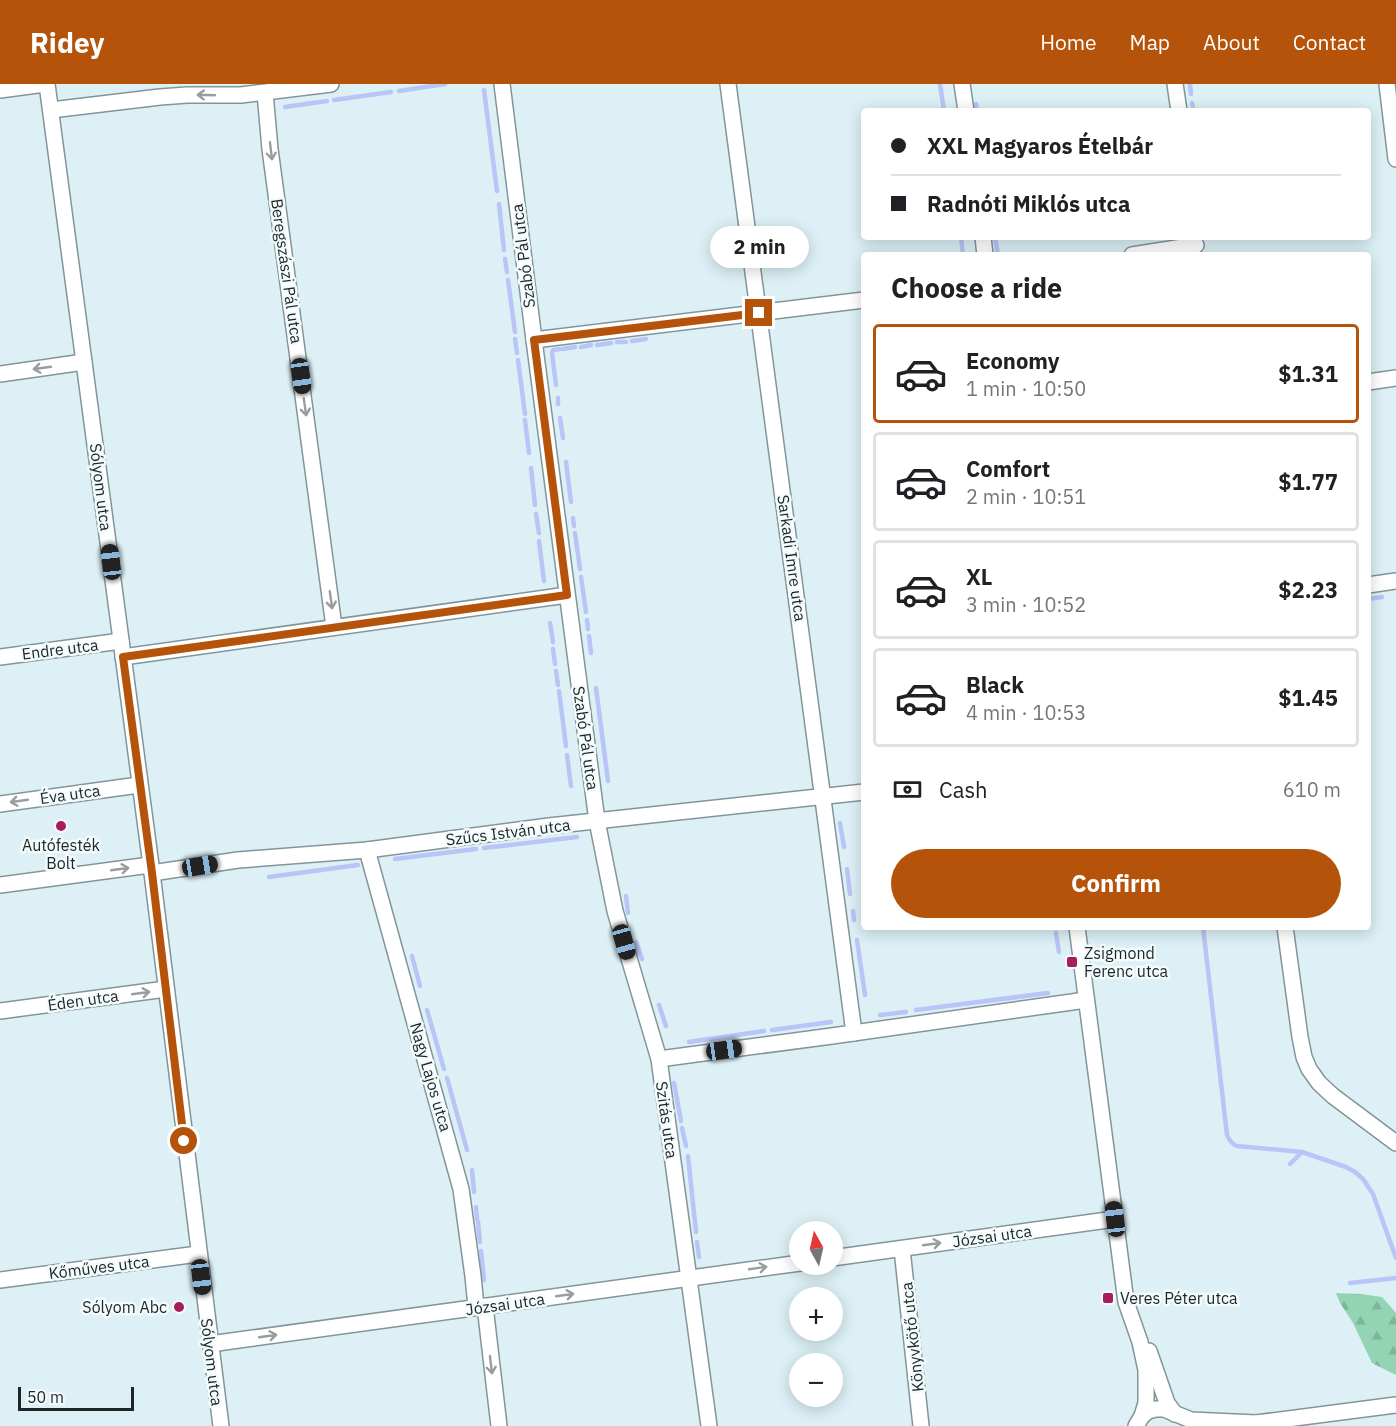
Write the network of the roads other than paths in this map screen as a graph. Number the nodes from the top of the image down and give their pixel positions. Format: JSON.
{"nodes":[{"id":1,"x":46,"y":84,"type":"edge"},
{"id":2,"x":331,"y":84,"type":"edge"},
{"id":3,"x":502,"y":84,"type":"edge"},
{"id":4,"x":728,"y":84,"type":"edge"},
{"id":5,"x":962,"y":84,"type":"edge"},
{"id":6,"x":1175,"y":84,"type":"edge"},
{"id":7,"x":1387,"y":84,"type":"edge"},
{"id":8,"x":0,"y":90,"type":"edge"},
{"id":9,"x":265,"y":93,"type":"junction"},
{"id":10,"x":966,"y":108,"type":"edge"},
{"id":11,"x":1179,"y":108,"type":"edge"},
{"id":12,"x":51,"y":110,"type":"junction"},
{"id":13,"x":1396,"y":159,"type":"edge"},
{"id":14,"x":1196,"y":246,"type":"edge"},
{"id":15,"x":1153,"y":252,"type":"edge"},
{"id":16,"x":861,"y":300,"type":"edge"},
{"id":17,"x":759,"y":313,"type":"junction"},
{"id":18,"x":534,"y":340,"type":"junction"},
{"id":19,"x":84,"y":362,"type":"junction"},
{"id":20,"x":0,"y":374,"type":"edge"},
{"id":21,"x":1396,"y":378,"type":"edge"},
{"id":22,"x":1371,"y":382,"type":"edge"},
{"id":23,"x":1396,"y":581,"type":"edge"},
{"id":24,"x":1371,"y":585,"type":"edge"},
{"id":25,"x":567,"y":595,"type":"junction"},
{"id":26,"x":334,"y":627,"type":"junction"},
{"id":27,"x":121,"y":641,"type":"junction"},
{"id":28,"x":0,"y":657,"type":"edge"},
{"id":29,"x":123,"y":657,"type":"junction"},
{"id":30,"x":139,"y":785,"type":"junction"},
{"id":31,"x":861,"y":792,"type":"edge"},
{"id":32,"x":824,"y":797,"type":"junction"},
{"id":33,"x":0,"y":804,"type":"edge"},
{"id":34,"x":597,"y":821,"type":"junction"},
{"id":35,"x":368,"y":850,"type":"junction"},
{"id":36,"x":151,"y":869,"type":"junction"},
{"id":37,"x":0,"y":885,"type":"edge"},
{"id":38,"x":1077,"y":930,"type":"edge"},
{"id":39,"x":1285,"y":930,"type":"edge"},
{"id":40,"x":166,"y":989,"type":"junction"},
{"id":41,"x":1086,"y":1000,"type":"junction"},
{"id":42,"x":0,"y":1011,"type":"edge"},
{"id":43,"x":854,"y":1033,"type":"junction"},
{"id":44,"x":659,"y":1059,"type":"junction"},
{"id":45,"x":1396,"y":1143,"type":"edge"},
{"id":46,"x":1115,"y":1219,"type":"junction"},
{"id":47,"x":902,"y":1249,"type":"junction"},
{"id":48,"x":198,"y":1254,"type":"junction"},
{"id":49,"x":843,"y":1257,"type":"edge"},
{"id":50,"x":789,"y":1264,"type":"edge"},
{"id":51,"x":688,"y":1278,"type":"junction"},
{"id":52,"x":0,"y":1280,"type":"edge"},
{"id":53,"x":480,"y":1307,"type":"junction"},
{"id":54,"x":1135,"y":1328,"type":"junction"},
{"id":55,"x":210,"y":1344,"type":"junction"},
{"id":56,"x":1396,"y":1405,"type":"edge"},
{"id":57,"x":1172,"y":1412,"type":"junction"},
{"id":58,"x":1139,"y":1421,"type":"edge"},
{"id":59,"x":1252,"y":1425,"type":"edge"},
{"id":60,"x":221,"y":1426,"type":"edge"},
{"id":61,"x":499,"y":1426,"type":"edge"},
{"id":62,"x":709,"y":1426,"type":"edge"},
{"id":63,"x":921,"y":1426,"type":"edge"},
{"id":64,"x":1183,"y":1426,"type":"edge"}],
"edges":[{"from":1,"to":8,"type":"street"},
{"from":1,"to":12,"type":"street","name":"Sólyom utca"},
{"from":2,"to":9,"type":"street"},
{"from":3,"to":18,"type":"street","name":"Szabó Pál utca"},
{"from":4,"to":17,"type":"street","name":"Sarkadi Imre utca"},
{"from":5,"to":10,"type":"street"},
{"from":6,"to":11,"type":"street"},
{"from":7,"to":13,"type":"street"},
{"from":9,"to":12,"type":"street","one_way":true},
{"from":9,"to":26,"type":"street","name":"Beregszászi Pál utca","one_way":true},
{"from":12,"to":19,"type":"street","name":"Sólyom utca"},
{"from":14,"to":15,"type":"street"},
{"from":16,"to":17,"type":"street"},
{"from":17,"to":18,"type":"street"},
{"from":17,"to":32,"type":"street","name":"Sarkadi Imre utca"},
{"from":18,"to":25,"type":"street","name":"Szabó Pál utca"},
{"from":19,"to":20,"type":"street","one_way":true},
{"from":19,"to":27,"type":"street","name":"Sólyom utca"},
{"from":21,"to":22,"type":"street"},
{"from":23,"to":24,"type":"street"},
{"from":25,"to":26,"type":"street"},
{"from":25,"to":34,"type":"street","name":"Szabó Pál utca"},
{"from":26,"to":29,"type":"street"},
{"from":27,"to":28,"type":"street","name":"Endre utca"},
{"from":27,"to":29,"type":"street","name":"Sólyom utca"},
{"from":29,"to":30,"type":"street","name":"Sólyom utca"},
{"from":30,"to":33,"type":"street","name":"Éva utca","one_way":true},
{"from":30,"to":36,"type":"street","name":"Sólyom utca"},
{"from":31,"to":32,"type":"street","name":"Szűcs István utca"},
{"from":32,"to":34,"type":"street","name":"Szűcs István utca"},
{"from":32,"to":43,"type":"street","name":"Sarkadi Imre utca"},
{"from":34,"to":35,"type":"street","name":"Szűcs István utca"},
{"from":34,"to":44,"type":"street","name":"Szitás utca"},
{"from":35,"to":36,"type":"street","name":"Szűcs István utca"},
{"from":35,"to":53,"type":"street","name":"Nagy Lajos utca"},
{"from":37,"to":36,"type":"street","name":"Szűcs István utca","one_way":true},
{"from":36,"to":40,"type":"street","name":"Sólyom utca"},
{"from":38,"to":41,"type":"street"},
{"from":39,"to":45,"type":"street"},
{"from":42,"to":40,"type":"street","name":"Éden utca","one_way":true},
{"from":40,"to":48,"type":"street","name":"Sólyom utca"},
{"from":41,"to":43,"type":"street"},
{"from":41,"to":46,"type":"street"},
{"from":43,"to":44,"type":"street"},
{"from":44,"to":51,"type":"street","name":"Szitás utca"},
{"from":47,"to":46,"type":"street","name":"Józsai utca","one_way":true},
{"from":46,"to":54,"type":"street"},
{"from":47,"to":49,"type":"street","name":"Józsai utca"},
{"from":47,"to":63,"type":"street","name":"Könyvkötő utca"},
{"from":48,"to":52,"type":"street","name":"Kőműves utca"},
{"from":48,"to":55,"type":"street","name":"Sólyom utca"},
{"from":51,"to":50,"type":"street","name":"Józsai utca","one_way":true},
{"from":53,"to":51,"type":"street","name":"Józsai utca","one_way":true},
{"from":51,"to":62,"type":"street","name":"Szitás utca"},
{"from":55,"to":53,"type":"street","name":"Józsai utca","one_way":true},
{"from":53,"to":61,"type":"street","name":"Nagy Lajos utca","one_way":true},
{"from":54,"to":57,"type":"street"},
{"from":54,"to":58,"type":"street"},
{"from":55,"to":60,"type":"street","name":"Sólyom utca"},
{"from":56,"to":59,"type":"street"},
{"from":57,"to":58,"type":"street"},
{"from":57,"to":59,"type":"street"},
{"from":57,"to":64,"type":"street"}]}
